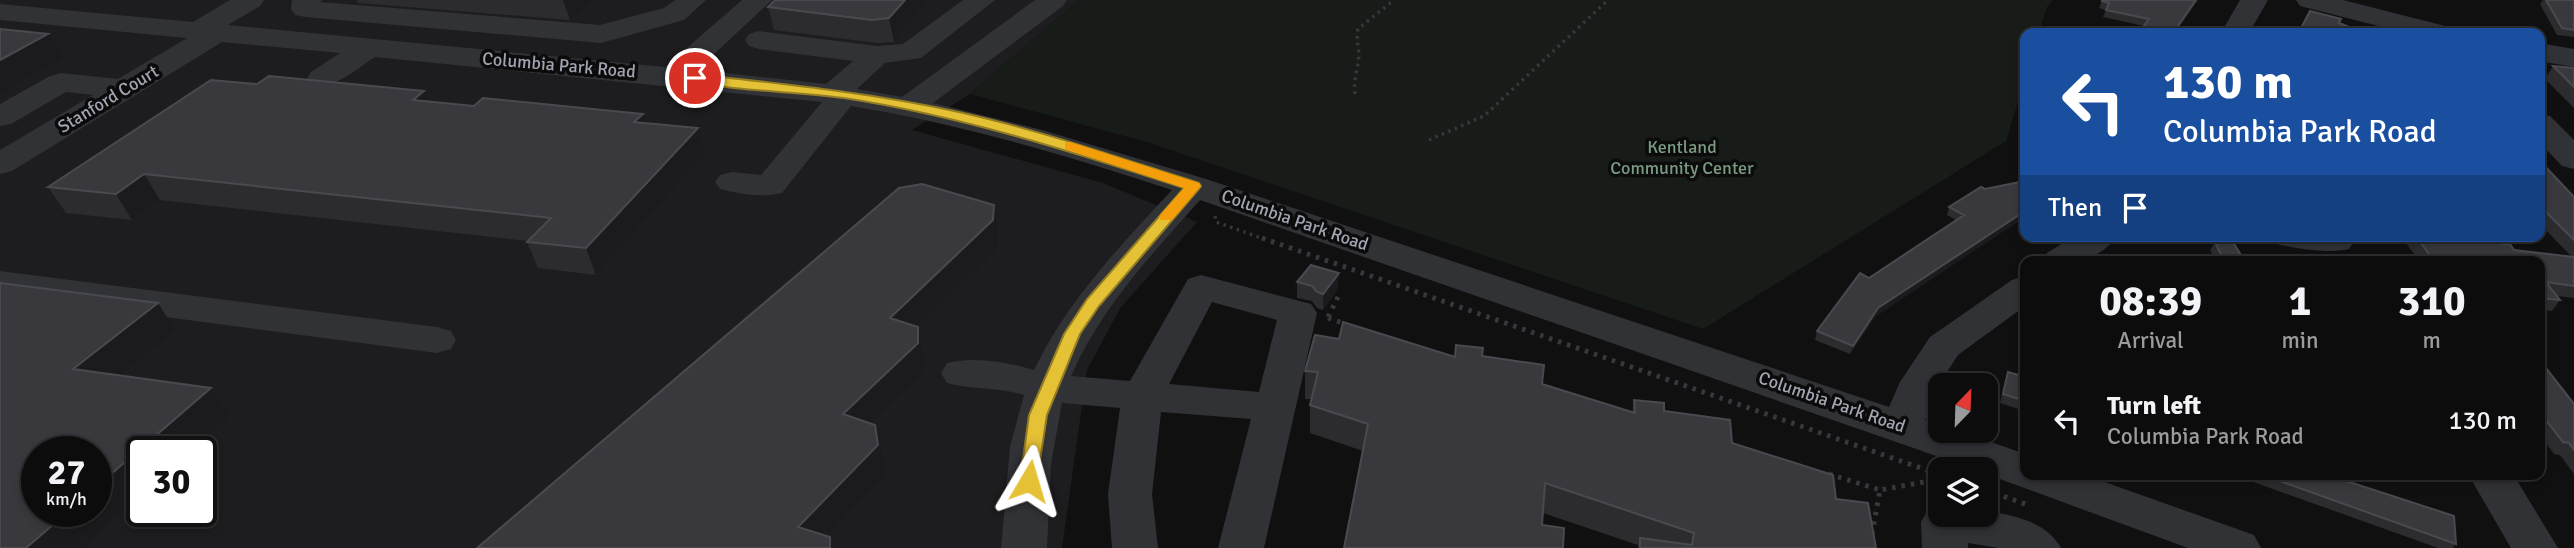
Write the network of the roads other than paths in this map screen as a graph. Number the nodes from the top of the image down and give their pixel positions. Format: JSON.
{"nodes":[{"id":1,"x":250,"y":0,"type":"edge"},
{"id":2,"x":308,"y":0,"type":"edge"},
{"id":3,"x":692,"y":0,"type":"edge"},
{"id":4,"x":701,"y":0,"type":"edge"},
{"id":5,"x":981,"y":0,"type":"edge"},
{"id":6,"x":1053,"y":0,"type":"edge"},
{"id":7,"x":2254,"y":0,"type":"edge"},
{"id":8,"x":2310,"y":0,"type":"edge"},
{"id":9,"x":756,"y":2,"type":"edge"},
{"id":10,"x":0,"y":12,"type":"edge"},
{"id":11,"x":2238,"y":28,"type":"edge"},
{"id":12,"x":2419,"y":28,"type":"edge"},
{"id":13,"x":207,"y":32,"type":"junction"},
{"id":14,"x":759,"y":40,"type":"dead end"},
{"id":15,"x":369,"y":48,"type":"junction"},
{"id":16,"x":2545,"y":53,"type":"edge"},
{"id":17,"x":877,"y":55,"type":"junction"},
{"id":18,"x":2574,"y":58,"type":"edge"},
{"id":19,"x":673,"y":76,"type":"junction"},
{"id":20,"x":322,"y":78,"type":"edge"},
{"id":21,"x":123,"y":89,"type":"junction"},
{"id":22,"x":839,"y":94,"type":"junction"},
{"id":23,"x":910,"y":106,"type":"junction"},
{"id":24,"x":0,"y":117,"type":"edge"},
{"id":25,"x":2545,"y":129,"type":"edge"},
{"id":26,"x":2574,"y":159,"type":"edge"},
{"id":27,"x":0,"y":164,"type":"edge"},
{"id":28,"x":732,"y":182,"type":"dead end"},
{"id":29,"x":1208,"y":191,"type":"junction"},
{"id":30,"x":2090,"y":242,"type":"edge"},
{"id":31,"x":2320,"y":242,"type":"edge"},
{"id":32,"x":2340,"y":246,"type":"edge"},
{"id":33,"x":2068,"y":256,"type":"edge"},
{"id":34,"x":0,"y":283,"type":"edge"},
{"id":35,"x":2020,"y":292,"type":"edge"},
{"id":36,"x":437,"y":340,"type":"dead end"},
{"id":37,"x":961,"y":373,"type":"dead end"},
{"id":38,"x":1047,"y":388,"type":"junction"},
{"id":39,"x":1142,"y":396,"type":"junction"},
{"id":40,"x":1273,"y":407,"type":"junction"},
{"id":41,"x":1902,"y":426,"type":"junction"},
{"id":42,"x":2020,"y":469,"type":"edge"},
{"id":43,"x":2051,"y":480,"type":"edge"},
{"id":44,"x":2494,"y":480,"type":"edge"},
{"id":45,"x":1024,"y":548,"type":"edge"},
{"id":46,"x":1135,"y":548,"type":"edge"},
{"id":47,"x":1241,"y":548,"type":"edge"},
{"id":48,"x":1945,"y":548,"type":"edge"},
{"id":49,"x":2038,"y":548,"type":"edge"},
{"id":50,"x":2238,"y":548,"type":"edge"},
{"id":51,"x":2535,"y":548,"type":"edge"}],
"edges":[{"from":1,"to":13,"type":"street","name":"Stanford Court"},
{"from":2,"to":3,"type":"street"},
{"from":4,"to":9,"type":"street"},
{"from":5,"to":17,"type":"street"},
{"from":6,"to":23,"type":"street"},
{"from":7,"to":11,"type":"street"},
{"from":8,"to":12,"type":"street"},
{"from":9,"to":19,"type":"street"},
{"from":10,"to":13,"type":"street","name":"Columbia Park Road"},
{"from":13,"to":15,"type":"street","name":"Columbia Park Road"},
{"from":13,"to":21,"type":"street","name":"Stanford Court"},
{"from":14,"to":17,"type":"street"},
{"from":15,"to":19,"type":"street","name":"Columbia Park Road"},
{"from":15,"to":20,"type":"street"},
{"from":16,"to":18,"type":"street"},
{"from":17,"to":22,"type":"street"},
{"from":19,"to":22,"type":"street","name":"Columbia Park Road"},
{"from":21,"to":24,"type":"street"},
{"from":21,"to":27,"type":"street","name":"Stanford Court"},
{"from":22,"to":23,"type":"street","name":"Columbia Park Road"},
{"from":22,"to":28,"type":"street"},
{"from":23,"to":29,"type":"street","name":"Columbia Park Road"},
{"from":25,"to":26,"type":"street"},
{"from":29,"to":38,"type":"street"},
{"from":29,"to":41,"type":"street","name":"Columbia Park Road"},
{"from":30,"to":33,"type":"street"},
{"from":31,"to":32,"type":"street"},
{"from":34,"to":36,"type":"street"},
{"from":35,"to":41,"type":"street"},
{"from":37,"to":38,"type":"street"},
{"from":38,"to":39,"type":"street"},
{"from":38,"to":45,"type":"street"},
{"from":39,"to":40,"type":"street"},
{"from":39,"to":40,"type":"street"},
{"from":39,"to":46,"type":"street"},
{"from":40,"to":47,"type":"street"},
{"from":41,"to":42,"type":"street","name":"Columbia Park Road"},
{"from":43,"to":50,"type":"street"},
{"from":44,"to":51,"type":"street"},
{"from":48,"to":49,"type":"street"}]}
